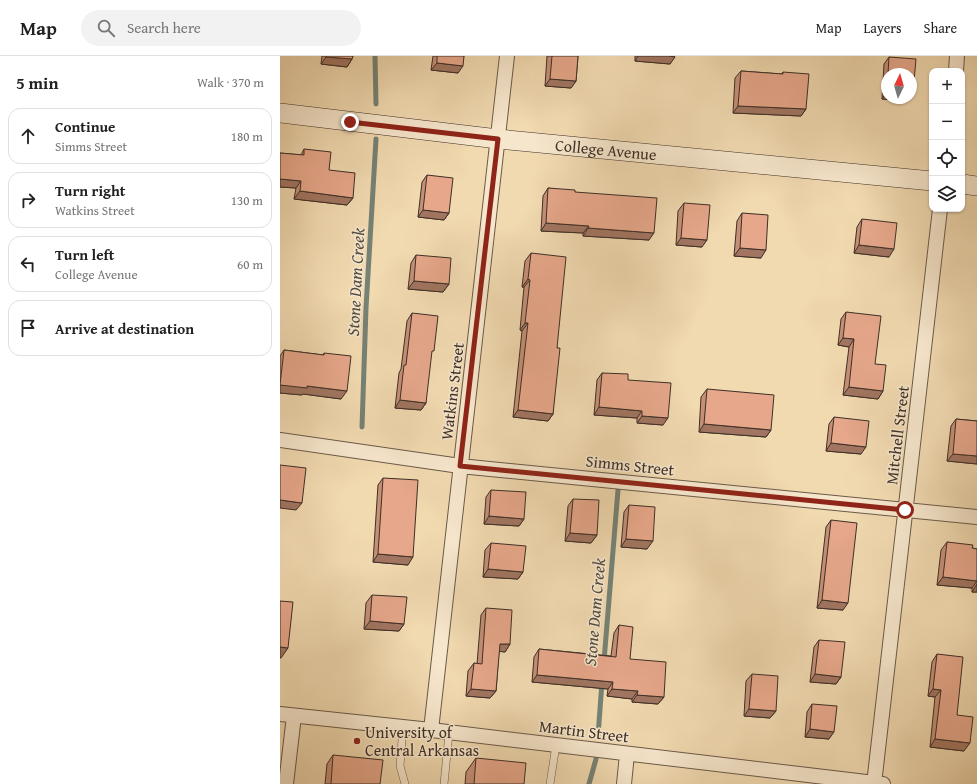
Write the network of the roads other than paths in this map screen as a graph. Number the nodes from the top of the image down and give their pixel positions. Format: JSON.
{"nodes":[{"id":1,"x":507,"y":56,"type":"edge"},
{"id":2,"x":957,"y":56,"type":"edge"},
{"id":3,"x":956,"y":68,"type":"edge"},
{"id":4,"x":280,"y":113,"type":"edge"},
{"id":5,"x":498,"y":139,"type":"junction"},
{"id":6,"x":929,"y":181,"type":"edge"},
{"id":7,"x":965,"y":184,"type":"edge"},
{"id":8,"x":977,"y":186,"type":"edge"},
{"id":9,"x":940,"y":212,"type":"edge"},
{"id":10,"x":280,"y":440,"type":"edge"},
{"id":11,"x":460,"y":466,"type":"junction"},
{"id":12,"x":905,"y":510,"type":"junction"},
{"id":13,"x":977,"y":517,"type":"edge"},
{"id":14,"x":287,"y":715,"type":"edge"},
{"id":15,"x":403,"y":727,"type":"junction"},
{"id":16,"x":431,"y":730,"type":"junction"},
{"id":17,"x":449,"y":733,"type":"junction"},
{"id":18,"x":556,"y":745,"type":"junction"},
{"id":19,"x":627,"y":754,"type":"junction"},
{"id":20,"x":286,"y":784,"type":"edge"},
{"id":21,"x":405,"y":784,"type":"edge"},
{"id":22,"x":444,"y":784,"type":"edge"},
{"id":23,"x":550,"y":784,"type":"edge"},
{"id":24,"x":624,"y":784,"type":"edge"},
{"id":25,"x":877,"y":784,"type":"edge"}],
"edges":[{"from":1,"to":5,"type":"street","name":"Watkins Street"},
{"from":2,"to":3,"type":"street"},
{"from":4,"to":5,"type":"street","name":"College Avenue"},
{"from":5,"to":6,"type":"street","name":"College Avenue"},
{"from":5,"to":11,"type":"street","name":"Watkins Street"},
{"from":7,"to":8,"type":"street"},
{"from":9,"to":12,"type":"street","name":"Mitchell Street"},
{"from":10,"to":11,"type":"street","name":"Simms Street"},
{"from":11,"to":12,"type":"street","name":"Simms Street"},
{"from":11,"to":16,"type":"street","name":"Watkins Street"},
{"from":12,"to":13,"type":"street","name":"Simms Street"},
{"from":12,"to":25,"type":"street","name":"Mitchell Street"},
{"from":14,"to":15,"type":"street","name":"Martin Street"},
{"from":14,"to":20,"type":"street"},
{"from":15,"to":16,"type":"street","name":"Martin Street"},
{"from":15,"to":21,"type":"lane"},
{"from":16,"to":17,"type":"street","name":"Martin Street"},
{"from":17,"to":18,"type":"street","name":"Martin Street"},
{"from":17,"to":22,"type":"lane"},
{"from":18,"to":19,"type":"street","name":"Martin Street"},
{"from":18,"to":23,"type":"lane"},
{"from":19,"to":24,"type":"street"},
{"from":19,"to":25,"type":"street","name":"Martin Street"}]}
